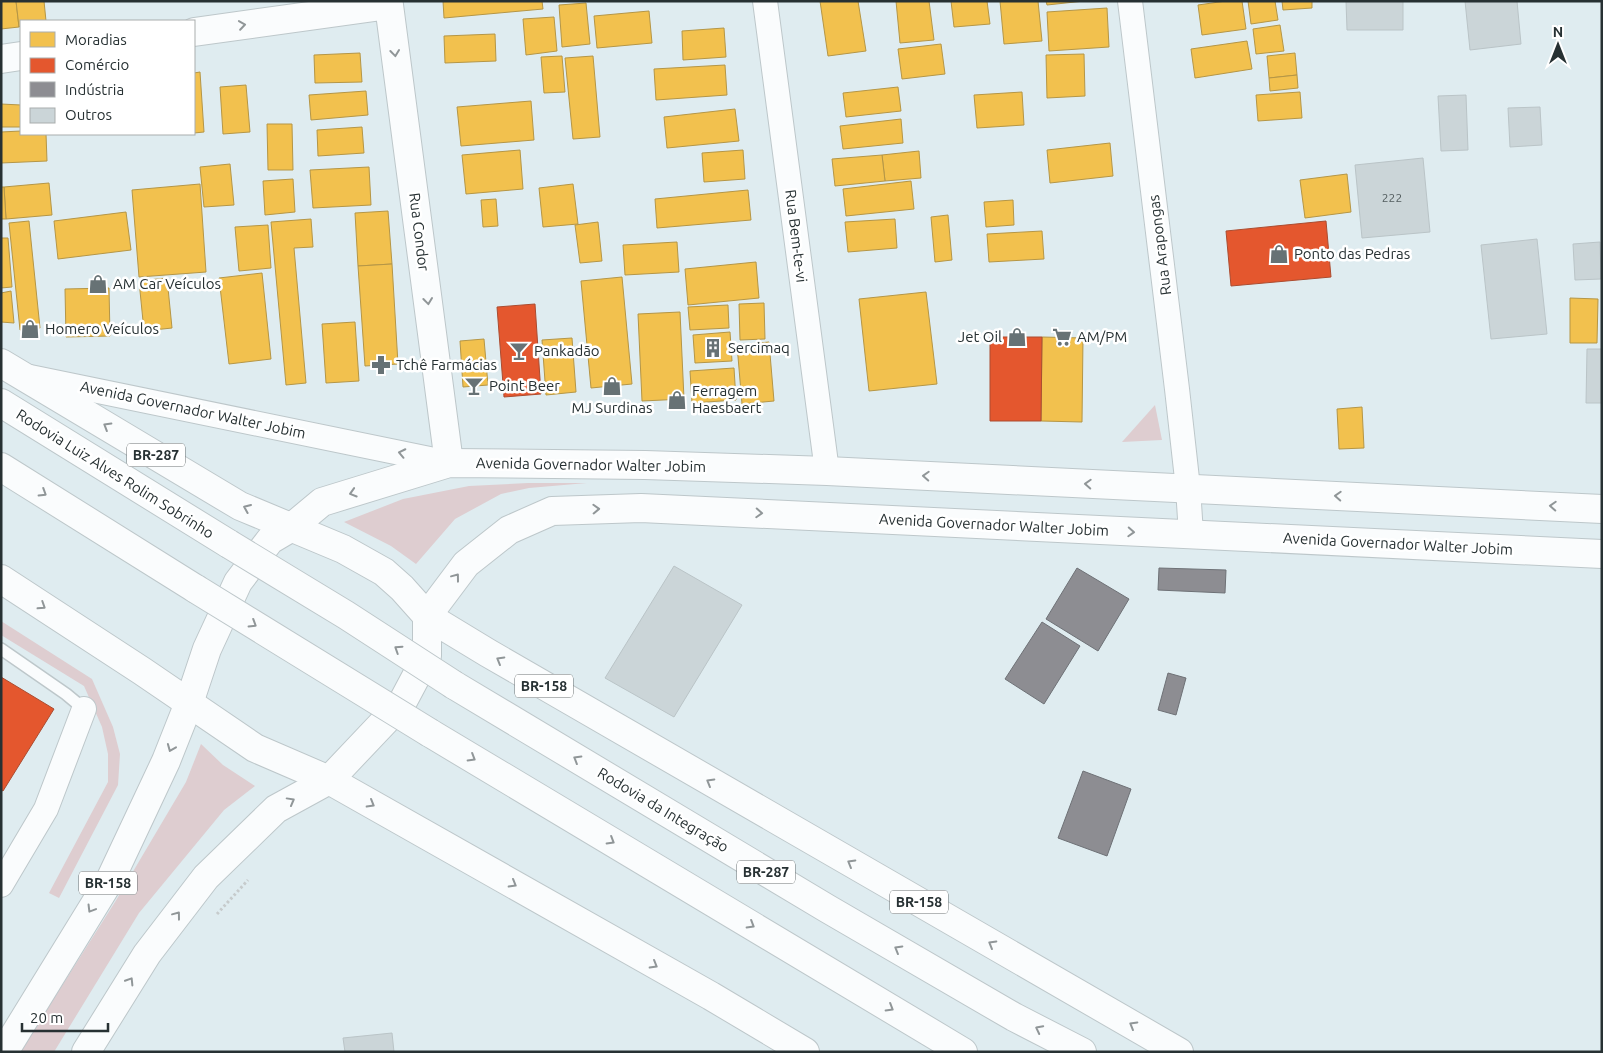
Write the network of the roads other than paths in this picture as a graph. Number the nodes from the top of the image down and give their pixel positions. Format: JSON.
{"nodes":[{"id":1,"x":766,"y":1,"type":"edge"},
{"id":2,"x":1130,"y":1,"type":"edge"},
{"id":3,"x":389,"y":3,"type":"edge"},
{"id":4,"x":195,"y":32,"type":"edge"},
{"id":5,"x":20,"y":56,"type":"edge"},
{"id":6,"x":1,"y":59,"type":"edge"},
{"id":7,"x":13,"y":370,"type":"edge"},
{"id":8,"x":1,"y":403,"type":"edge"},
{"id":9,"x":449,"y":463,"type":"junction"},
{"id":10,"x":1,"y":467,"type":"edge"},
{"id":11,"x":827,"y":471,"type":"junction"},
{"id":12,"x":1188,"y":488,"type":"junction"},
{"id":13,"x":1602,"y":508,"type":"edge"},
{"id":14,"x":292,"y":527,"type":"junction"},
{"id":15,"x":1191,"y":534,"type":"junction"},
{"id":16,"x":1602,"y":554,"type":"edge"},
{"id":17,"x":1,"y":579,"type":"edge"},
{"id":18,"x":427,"y":616,"type":"junction"},
{"id":19,"x":1,"y":649,"type":"edge"},
{"id":20,"x":454,"y":685,"type":"joint"},
{"id":21,"x":190,"y":703,"type":"junction"},
{"id":22,"x":84,"y":709,"type":"joint"},
{"id":23,"x":329,"y":780,"type":"junction"},
{"id":24,"x":1,"y":884,"type":"edge"},
{"id":25,"x":800,"y":1051,"type":"edge"},
{"id":26,"x":4,"y":1052,"type":"edge"},
{"id":27,"x":86,"y":1052,"type":"edge"},
{"id":28,"x":963,"y":1052,"type":"edge"},
{"id":29,"x":1082,"y":1052,"type":"edge"},
{"id":30,"x":1179,"y":1052,"type":"edge"}],
"edges":[{"from":1,"to":11,"type":"street","name":"Rua Bem-te-vi"},
{"from":2,"to":12,"type":"street","name":"Rua Arapongas"},
{"from":4,"to":3,"type":"main road","one_way":true},
{"from":3,"to":9,"type":"main road","name":"Rua Condor","one_way":true},
{"from":5,"to":6,"type":"main road"},
{"from":9,"to":7,"type":"street","name":"Avenida Governador Walter Jobim","one_way":true},
{"from":14,"to":7,"type":"main road","number":"BR-287","one_way":true},
{"from":20,"to":8,"type":"main road","name":"Rodovia Luiz Alves Rolim Sobrinho","number":"BR-287","one_way":true,"bridge":true},
{"from":9,"to":11,"type":"main road","name":"Avenida Governador Walter Jobim"},
{"from":9,"to":14,"type":"main road","name":"Avenida Governador Walter Jobim","one_way":true},
{"from":10,"to":28,"type":"main road","one_way":true,"bridge":true},
{"from":12,"to":11,"type":"main road","name":"Avenida Governador Walter Jobim","one_way":true},
{"from":13,"to":12,"type":"main road","name":"Avenida Governador Walter Jobim","one_way":true},
{"from":12,"to":15,"type":"street","name":"Rua Arapongas"},
{"from":14,"to":18,"type":"main road","number":"BR-158"},
{"from":14,"to":21,"type":"main road","number":"BR-158"},
{"from":15,"to":16,"type":"main road","name":"Avenida Governador Walter Jobim"},
{"from":18,"to":15,"type":"main road","name":"Avenida Governador Walter Jobim","one_way":true},
{"from":17,"to":21,"type":"main road","one_way":true},
{"from":18,"to":23,"type":"main road"},
{"from":30,"to":18,"type":"main road","number":"BR-158","one_way":true},
{"from":19,"to":22,"type":"lane"},
{"from":29,"to":20,"type":"main road","name":"Rodovia da Integração","number":"BR-287","one_way":true},
{"from":21,"to":23,"type":"main road"},
{"from":21,"to":26,"type":"main road","number":"BR-158","one_way":true},
{"from":22,"to":24,"type":"street"},
{"from":23,"to":25,"type":"main road","one_way":true},
{"from":27,"to":23,"type":"main road","one_way":true}]}
